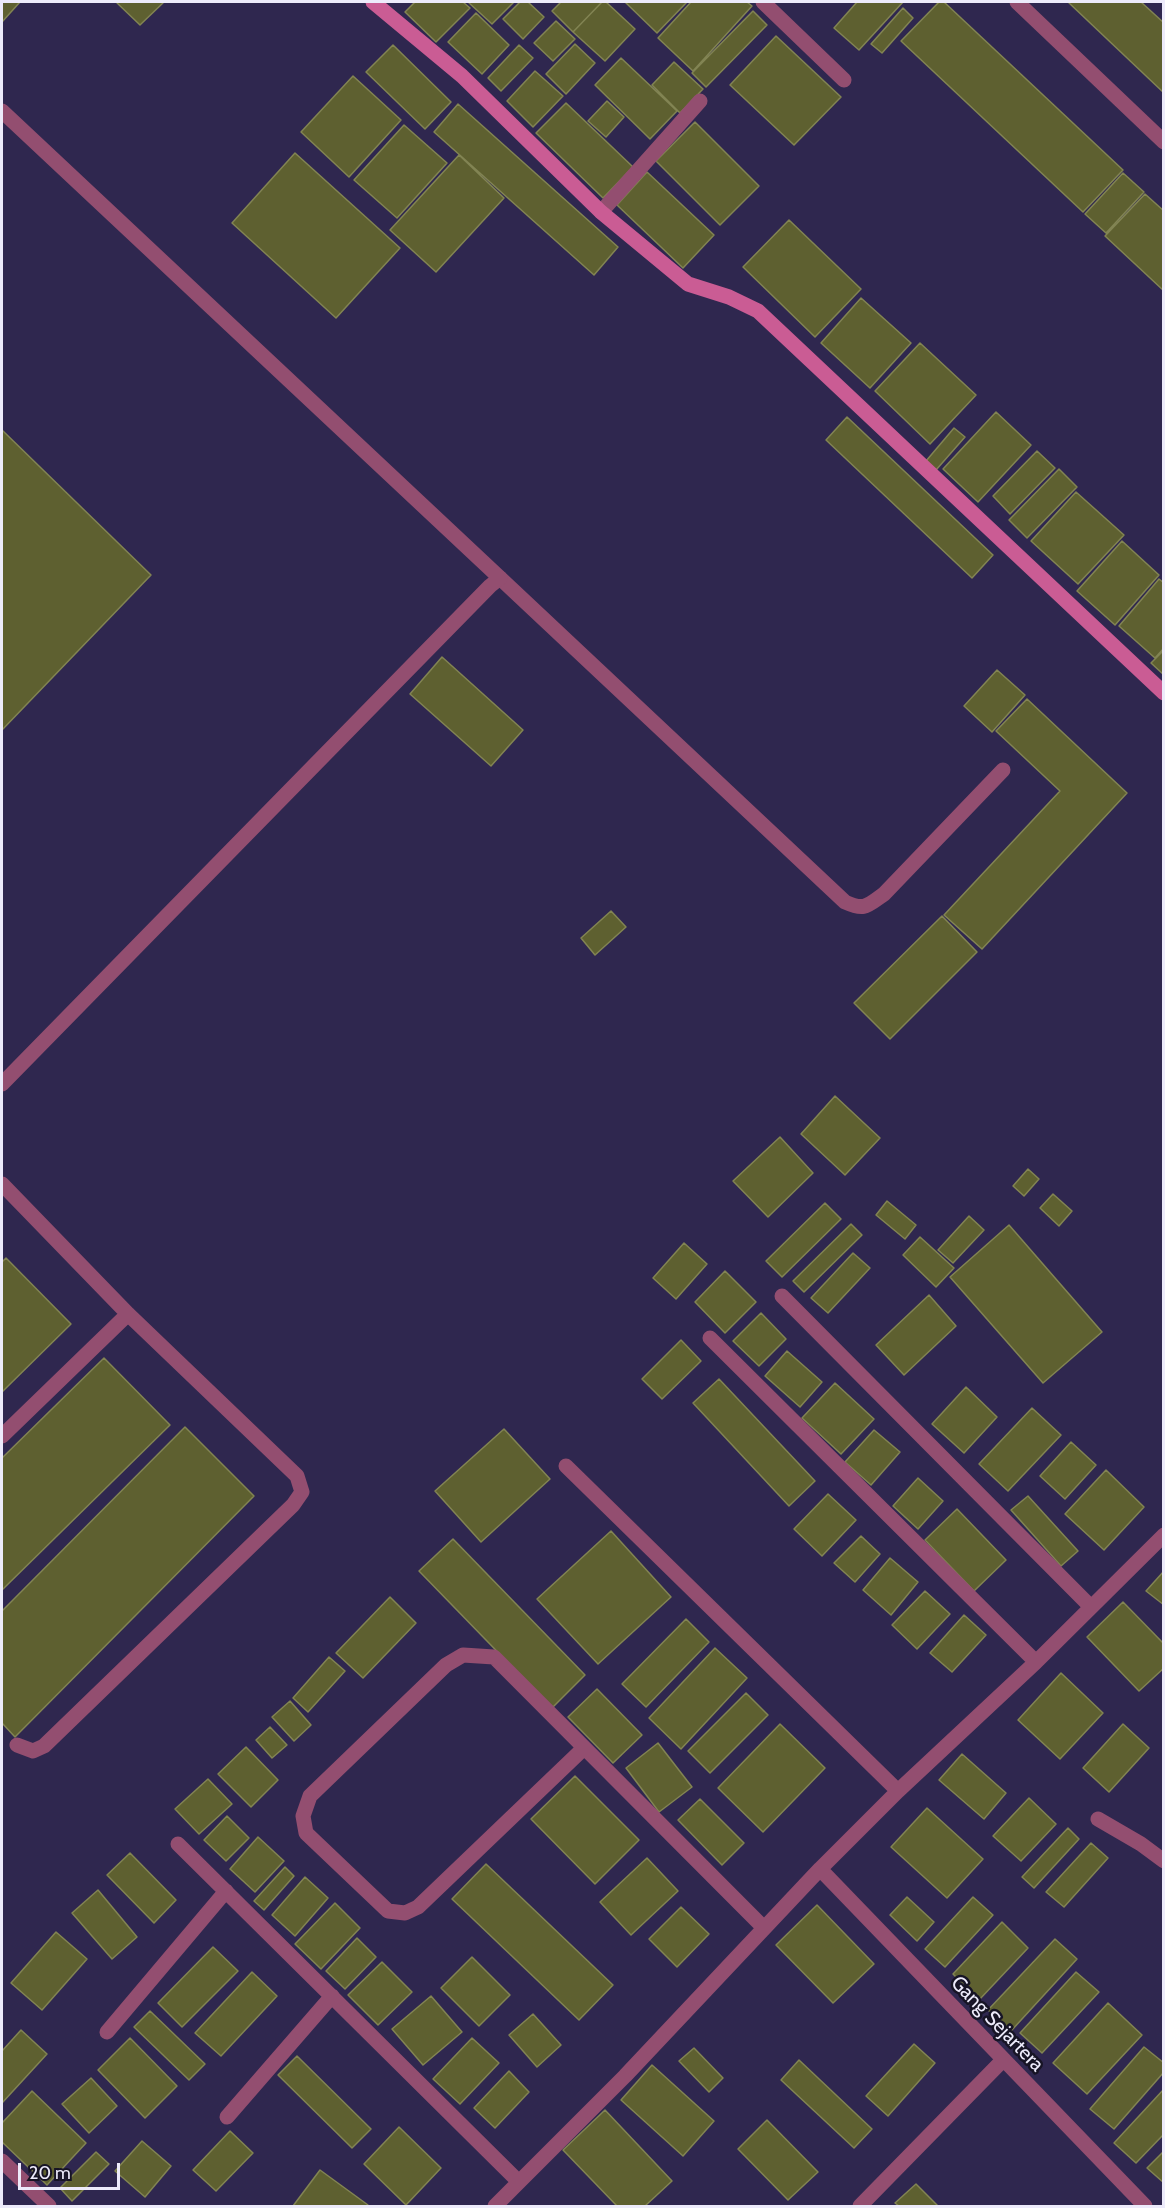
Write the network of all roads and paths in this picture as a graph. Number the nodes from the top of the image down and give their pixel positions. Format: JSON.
{"nodes":[{"id":1,"x":373,"y":2,"type":"edge"},
{"id":2,"x":763,"y":2,"type":"edge"},
{"id":3,"x":1017,"y":2,"type":"edge"},
{"id":4,"x":844,"y":80,"type":"dead end"},
{"id":5,"x":700,"y":101,"type":"dead end"},
{"id":6,"x":2,"y":111,"type":"edge"},
{"id":7,"x":1164,"y":142,"type":"edge"},
{"id":8,"x":601,"y":212,"type":"junction"},
{"id":9,"x":500,"y":578,"type":"junction"},
{"id":10,"x":1164,"y":693,"type":"edge"},
{"id":11,"x":1004,"y":770,"type":"dead end"},
{"id":12,"x":2,"y":1084,"type":"edge"},
{"id":13,"x":2,"y":1184,"type":"edge"},
{"id":14,"x":782,"y":1296,"type":"dead end"},
{"id":15,"x":128,"y":1314,"type":"junction"},
{"id":16,"x":710,"y":1338,"type":"dead end"},
{"id":17,"x":2,"y":1436,"type":"edge"},
{"id":18,"x":566,"y":1466,"type":"dead end"},
{"id":19,"x":1164,"y":1535,"type":"edge"},
{"id":20,"x":1091,"y":1607,"type":"junction"},
{"id":21,"x":1036,"y":1662,"type":"junction"},
{"id":22,"x":17,"y":1745,"type":"dead end"},
{"id":23,"x":584,"y":1748,"type":"junction"},
{"id":24,"x":898,"y":1791,"type":"junction"},
{"id":25,"x":1098,"y":1819,"type":"dead end"},
{"id":26,"x":178,"y":1844,"type":"dead end"},
{"id":27,"x":1164,"y":1861,"type":"edge"},
{"id":28,"x":820,"y":1869,"type":"junction"},
{"id":29,"x":226,"y":1891,"type":"junction"},
{"id":30,"x":764,"y":1928,"type":"junction"},
{"id":31,"x":332,"y":1996,"type":"junction"},
{"id":32,"x":107,"y":2032,"type":"dead end"},
{"id":33,"x":1003,"y":2060,"type":"junction"},
{"id":34,"x":227,"y":2117,"type":"dead end"},
{"id":35,"x":2,"y":2161,"type":"edge"},
{"id":36,"x":519,"y":2182,"type":"junction"},
{"id":37,"x":49,"y":2206,"type":"edge"},
{"id":38,"x":495,"y":2206,"type":"edge"},
{"id":39,"x":860,"y":2206,"type":"edge"},
{"id":40,"x":1145,"y":2206,"type":"edge"}],
"edges":[{"from":1,"to":8,"type":"street"},
{"from":2,"to":4,"type":"street"},
{"from":3,"to":7,"type":"street"},
{"from":5,"to":8,"type":"street"},
{"from":6,"to":9,"type":"street"},
{"from":8,"to":10,"type":"street"},
{"from":9,"to":11,"type":"street"},
{"from":9,"to":12,"type":"street"},
{"from":13,"to":15,"type":"street"},
{"from":14,"to":20,"type":"street"},
{"from":15,"to":17,"type":"street"},
{"from":15,"to":22,"type":"street"},
{"from":16,"to":21,"type":"street"},
{"from":18,"to":24,"type":"street"},
{"from":19,"to":20,"type":"street"},
{"from":20,"to":21,"type":"street"},
{"from":21,"to":24,"type":"street"},
{"from":23,"to":23,"type":"street"},
{"from":23,"to":30,"type":"street"},
{"from":24,"to":28,"type":"street"},
{"from":25,"to":27,"type":"street"},
{"from":26,"to":29,"type":"street"},
{"from":28,"to":30,"type":"street"},
{"from":28,"to":33,"type":"street","name":"Gang Sejartera"},
{"from":29,"to":31,"type":"street"},
{"from":29,"to":32,"type":"street"},
{"from":30,"to":36,"type":"street"},
{"from":31,"to":34,"type":"street"},
{"from":31,"to":36,"type":"street"},
{"from":33,"to":39,"type":"street"},
{"from":33,"to":40,"type":"street","name":"Gang Sejartera"},
{"from":35,"to":37,"type":"street"},
{"from":36,"to":38,"type":"street"}]}
